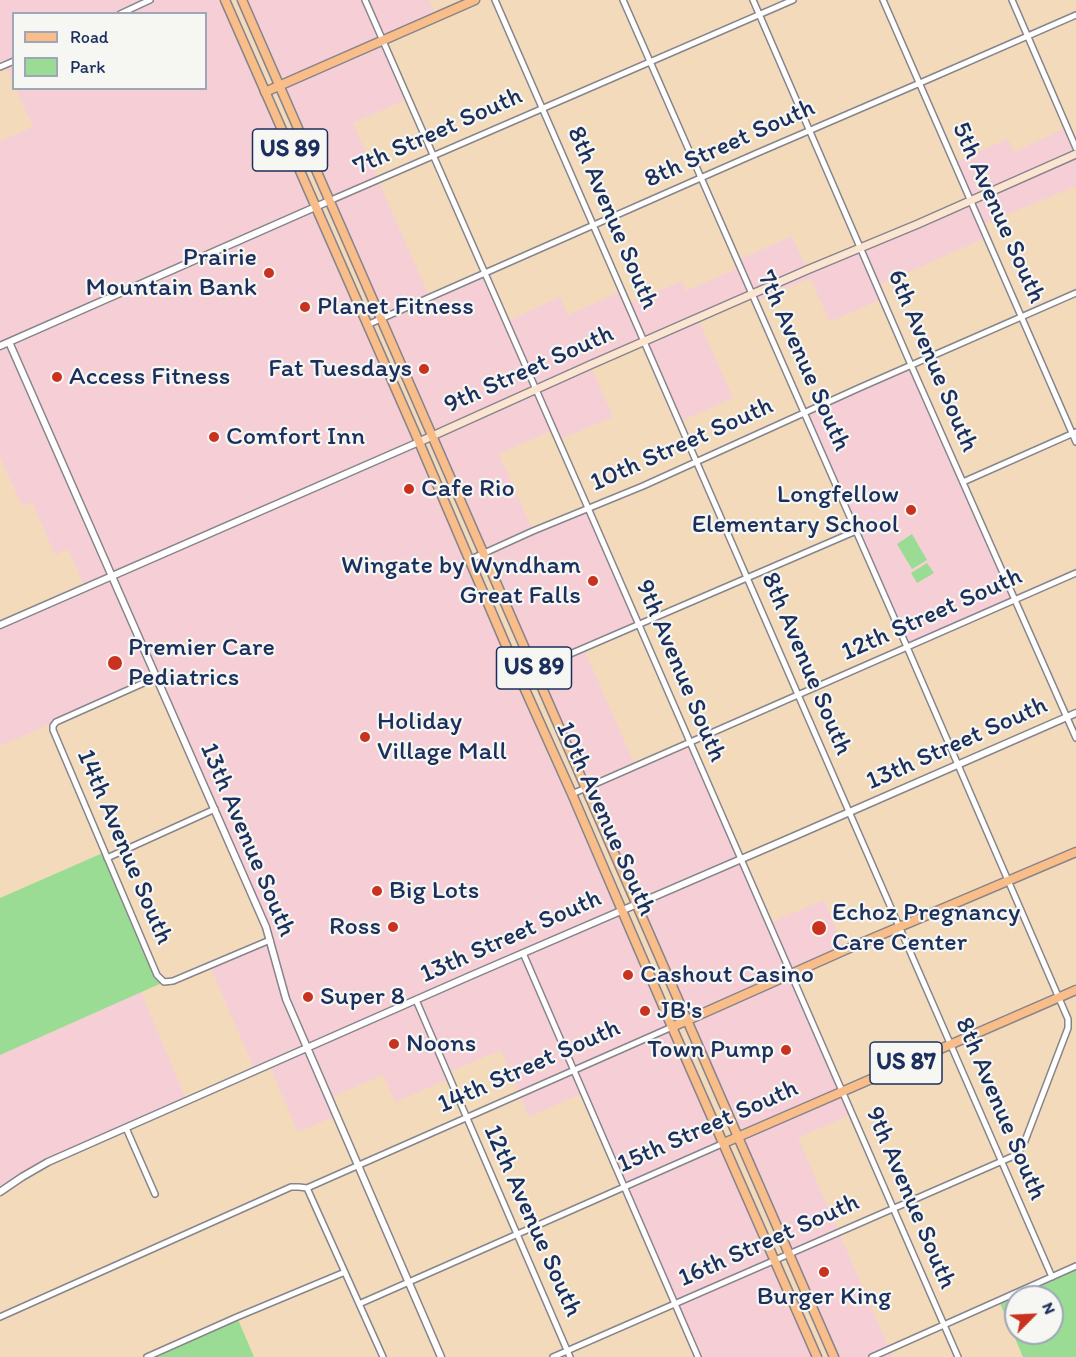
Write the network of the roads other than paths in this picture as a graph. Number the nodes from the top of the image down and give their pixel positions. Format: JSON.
{"nodes":[{"id":1,"x":150,"y":0,"type":"edge"},
{"id":2,"x":225,"y":0,"type":"edge"},
{"id":3,"x":242,"y":0,"type":"edge"},
{"id":4,"x":365,"y":0,"type":"edge"},
{"id":5,"x":475,"y":0,"type":"edge"},
{"id":6,"x":495,"y":0,"type":"edge"},
{"id":7,"x":623,"y":0,"type":"edge"},
{"id":8,"x":753,"y":0,"type":"edge"},
{"id":9,"x":793,"y":0,"type":"edge"},
{"id":10,"x":883,"y":0,"type":"edge"},
{"id":11,"x":1012,"y":0,"type":"edge"},
{"id":12,"x":124,"y":12,"type":"edge"},
{"id":13,"x":760,"y":15,"type":"junction"},
{"id":14,"x":1076,"y":15,"type":"edge"},
{"id":15,"x":1028,"y":35,"type":"junction"},
{"id":16,"x":383,"y":40,"type":"junction"},
{"id":17,"x":650,"y":62,"type":"junction"},
{"id":18,"x":920,"y":83,"type":"junction"},
{"id":19,"x":279,"y":86,"type":"junction"},
{"id":20,"x":266,"y":92,"type":"junction"},
{"id":21,"x":543,"y":108,"type":"junction"},
{"id":22,"x":810,"y":130,"type":"junction"},
{"id":23,"x":1076,"y":148,"type":"edge"},
{"id":24,"x":1076,"y":154,"type":"edge"},
{"id":25,"x":433,"y":156,"type":"junction"},
{"id":26,"x":701,"y":178,"type":"junction"},
{"id":27,"x":970,"y":200,"type":"junction"},
{"id":28,"x":329,"y":201,"type":"junction"},
{"id":29,"x":315,"y":207,"type":"junction"},
{"id":30,"x":594,"y":225,"type":"junction"},
{"id":31,"x":861,"y":247,"type":"junction"},
{"id":32,"x":485,"y":273,"type":"junction"},
{"id":33,"x":1076,"y":293,"type":"edge"},
{"id":34,"x":753,"y":294,"type":"junction"},
{"id":35,"x":1022,"y":317,"type":"junction"},
{"id":36,"x":381,"y":320,"type":"junction"},
{"id":37,"x":367,"y":325,"type":"junction"},
{"id":38,"x":9,"y":342,"type":"junction"},
{"id":39,"x":644,"y":342,"type":"junction"},
{"id":40,"x":0,"y":346,"type":"edge"},
{"id":41,"x":911,"y":365,"type":"junction"},
{"id":42,"x":535,"y":389,"type":"junction"},
{"id":43,"x":804,"y":412,"type":"junction"},
{"id":44,"x":1074,"y":433,"type":"edge"},
{"id":45,"x":431,"y":436,"type":"junction"},
{"id":46,"x":419,"y":442,"type":"junction"},
{"id":47,"x":1076,"y":442,"type":"edge"},
{"id":48,"x":697,"y":461,"type":"junction"},
{"id":49,"x":963,"y":482,"type":"junction"},
{"id":50,"x":588,"y":507,"type":"junction"},
{"id":51,"x":856,"y":531,"type":"junction"},
{"id":52,"x":484,"y":553,"type":"junction"},
{"id":53,"x":469,"y":560,"type":"junction"},
{"id":54,"x":1076,"y":573,"type":"edge"},
{"id":55,"x":111,"y":576,"type":"junction"},
{"id":56,"x":748,"y":578,"type":"junction"},
{"id":57,"x":1015,"y":600,"type":"junction"},
{"id":58,"x":0,"y":625,"type":"edge"},
{"id":59,"x":639,"y":625,"type":"junction"},
{"id":60,"x":907,"y":647,"type":"junction"},
{"id":61,"x":535,"y":669,"type":"junction"},
{"id":62,"x":519,"y":676,"type":"junction"},
{"id":63,"x":157,"y":677,"type":"junction"},
{"id":64,"x":798,"y":695,"type":"junction"},
{"id":65,"x":1076,"y":713,"type":"edge"},
{"id":66,"x":1067,"y":717,"type":"junction"},
{"id":67,"x":1076,"y":738,"type":"edge"},
{"id":68,"x":690,"y":742,"type":"junction"},
{"id":69,"x":958,"y":765,"type":"junction"},
{"id":70,"x":585,"y":788,"type":"junction"},
{"id":71,"x":572,"y":794,"type":"junction"},
{"id":72,"x":215,"y":809,"type":"junction"},
{"id":73,"x":850,"y":812,"type":"junction"},
{"id":74,"x":1076,"y":852,"type":"edge"},
{"id":75,"x":107,"y":858,"type":"junction"},
{"id":76,"x":741,"y":859,"type":"junction"},
{"id":77,"x":1008,"y":881,"type":"junction"},
{"id":78,"x":636,"y":904,"type":"junction"},
{"id":79,"x":622,"y":910,"type":"junction"},
{"id":80,"x":900,"y":927,"type":"junction"},
{"id":81,"x":270,"y":940,"type":"junction"},
{"id":82,"x":524,"y":953,"type":"junction"},
{"id":83,"x":791,"y":975,"type":"junction"},
{"id":84,"x":1076,"y":990,"type":"edge"},
{"id":85,"x":1059,"y":998,"type":"junction"},
{"id":86,"x":416,"y":1000,"type":"junction"},
{"id":87,"x":687,"y":1020,"type":"junction"},
{"id":88,"x":672,"y":1027,"type":"junction"},
{"id":89,"x":951,"y":1044,"type":"junction"},
{"id":90,"x":307,"y":1048,"type":"junction"},
{"id":91,"x":574,"y":1071,"type":"junction"},
{"id":92,"x":843,"y":1091,"type":"junction"},
{"id":93,"x":466,"y":1118,"type":"junction"},
{"id":94,"x":126,"y":1128,"type":"junction"},
{"id":95,"x":737,"y":1137,"type":"junction"},
{"id":96,"x":724,"y":1143,"type":"junction"},
{"id":97,"x":1002,"y":1161,"type":"junction"},
{"id":98,"x":358,"y":1165,"type":"junction"},
{"id":99,"x":624,"y":1187,"type":"junction"},
{"id":100,"x":307,"y":1188,"type":"junction"},
{"id":101,"x":0,"y":1192,"type":"edge"},
{"id":102,"x":155,"y":1194,"type":"dead end"},
{"id":103,"x":893,"y":1208,"type":"junction"},
{"id":104,"x":517,"y":1234,"type":"junction"},
{"id":105,"x":790,"y":1254,"type":"junction"},
{"id":106,"x":775,"y":1260,"type":"junction"},
{"id":107,"x":1076,"y":1266,"type":"edge"},
{"id":108,"x":345,"y":1272,"type":"junction"},
{"id":109,"x":1052,"y":1277,"type":"junction"},
{"id":110,"x":408,"y":1282,"type":"junction"},
{"id":111,"x":359,"y":1304,"type":"junction"},
{"id":112,"x":675,"y":1304,"type":"junction"},
{"id":113,"x":0,"y":1317,"type":"edge"},
{"id":114,"x":944,"y":1325,"type":"junction"},
{"id":115,"x":568,"y":1354,"type":"edge"},
{"id":116,"x":147,"y":1357,"type":"edge"},
{"id":117,"x":383,"y":1357,"type":"edge"},
{"id":118,"x":441,"y":1357,"type":"edge"},
{"id":119,"x":553,"y":1357,"type":"edge"},
{"id":120,"x":698,"y":1357,"type":"edge"},
{"id":121,"x":818,"y":1357,"type":"edge"},
{"id":122,"x":834,"y":1357,"type":"edge"},
{"id":123,"x":872,"y":1357,"type":"edge"},
{"id":124,"x":958,"y":1357,"type":"edge"}],
"edges":[{"from":1,"to":12,"type":"street"},
{"from":2,"to":20,"type":"main road","name":"10th Avenue South"},
{"from":3,"to":19,"type":"main road","name":"10th Avenue South","number":"US 89"},
{"from":4,"to":16,"type":"street","name":"9th Avenue South"},
{"from":5,"to":16,"type":"main road"},
{"from":6,"to":21,"type":"street","name":"8th Avenue South"},
{"from":7,"to":17,"type":"street","name":"7th Avenue South"},
{"from":8,"to":13,"type":"street","name":"6th Avenue South"},
{"from":9,"to":13,"type":"street","name":"7th Street South"},
{"from":10,"to":18,"type":"street","name":"5th Avenue South"},
{"from":11,"to":15,"type":"street"},
{"from":13,"to":17,"type":"street","name":"7th Street South"},
{"from":13,"to":22,"type":"street","name":"6th Avenue South"},
{"from":14,"to":15,"type":"street","name":"8th Street South"},
{"from":15,"to":18,"type":"street","name":"8th Street South"},
{"from":15,"to":23,"type":"street"},
{"from":16,"to":19,"type":"main road"},
{"from":16,"to":25,"type":"street","name":"9th Avenue South"},
{"from":17,"to":21,"type":"street","name":"7th Street South"},
{"from":17,"to":26,"type":"street","name":"7th Avenue South"},
{"from":18,"to":22,"type":"street","name":"8th Street South"},
{"from":18,"to":27,"type":"street","name":"5th Avenue South"},
{"from":19,"to":20,"type":"main road"},
{"from":19,"to":28,"type":"main road","name":"10th Avenue South","number":"US 89"},
{"from":20,"to":29,"type":"main road","name":"10th Avenue South","number":"US 89"},
{"from":21,"to":25,"type":"street","name":"7th Street South"},
{"from":21,"to":30,"type":"street","name":"8th Avenue South"},
{"from":22,"to":26,"type":"street","name":"8th Street South"},
{"from":22,"to":31,"type":"street","name":"6th Avenue South"},
{"from":24,"to":27,"type":"main road","name":"9th Street South"},
{"from":25,"to":28,"type":"street","name":"7th Street South"},
{"from":25,"to":32,"type":"street","name":"9th Avenue South"},
{"from":26,"to":30,"type":"street","name":"8th Street South"},
{"from":26,"to":34,"type":"street","name":"7th Avenue South"},
{"from":27,"to":31,"type":"main road","name":"9th Street South"},
{"from":27,"to":35,"type":"street","name":"5th Avenue South"},
{"from":28,"to":29,"type":"street","name":"7th Street South"},
{"from":28,"to":36,"type":"main road","name":"10th Avenue South","number":"US 89"},
{"from":29,"to":37,"type":"main road","name":"10th Avenue South","number":"US 89"},
{"from":29,"to":38,"type":"street","name":"7th Street South"},
{"from":30,"to":32,"type":"street","name":"8th Street South"},
{"from":30,"to":39,"type":"street","name":"8th Avenue South"},
{"from":31,"to":34,"type":"main road","name":"9th Street South"},
{"from":31,"to":41,"type":"street","name":"6th Avenue South"},
{"from":32,"to":36,"type":"street","name":"8th Street South"},
{"from":32,"to":42,"type":"street","name":"9th Avenue South"},
{"from":33,"to":35,"type":"street","name":"10th Street South"},
{"from":34,"to":39,"type":"main road","name":"9th Street South"},
{"from":34,"to":43,"type":"street","name":"7th Avenue South"},
{"from":35,"to":41,"type":"street","name":"10th Street South"},
{"from":35,"to":44,"type":"street","name":"5th Avenue South"},
{"from":36,"to":37,"type":"street","name":"8th Street South"},
{"from":36,"to":45,"type":"main road","name":"10th Avenue South","number":"US 89"},
{"from":37,"to":46,"type":"main road","name":"10th Avenue South","number":"US 89"},
{"from":38,"to":40,"type":"street","name":"7th Street South"},
{"from":38,"to":55,"type":"street","name":"13th Avenue South"},
{"from":39,"to":42,"type":"main road","name":"9th Street South"},
{"from":39,"to":48,"type":"street","name":"8th Avenue South"},
{"from":41,"to":43,"type":"street","name":"10th Street South"},
{"from":41,"to":49,"type":"street","name":"6th Avenue South"},
{"from":42,"to":45,"type":"main road","name":"9th Street South"},
{"from":42,"to":50,"type":"street","name":"9th Avenue South"},
{"from":43,"to":48,"type":"street","name":"10th Street South"},
{"from":43,"to":51,"type":"street","name":"7th Avenue South"},
{"from":44,"to":47,"type":"street","name":"5th Avenue South"},
{"from":44,"to":49,"type":"street"},
{"from":45,"to":46,"type":"main road","name":"9th Street South"},
{"from":45,"to":52,"type":"main road","name":"10th Avenue South","number":"US 89"},
{"from":46,"to":53,"type":"main road","name":"10th Avenue South","number":"US 89"},
{"from":46,"to":55,"type":"street","name":"9th Street South"},
{"from":48,"to":50,"type":"street","name":"10th Street South"},
{"from":48,"to":56,"type":"street","name":"8th Avenue South"},
{"from":49,"to":57,"type":"street","name":"6th Avenue South"},
{"from":50,"to":52,"type":"street","name":"10th Street South"},
{"from":50,"to":59,"type":"street","name":"9th Avenue South"},
{"from":51,"to":56,"type":"street"},
{"from":51,"to":60,"type":"street","name":"7th Avenue South"},
{"from":52,"to":53,"type":"street","name":"10th Street South"},
{"from":52,"to":61,"type":"main road","name":"10th Avenue South","number":"US 89"},
{"from":53,"to":62,"type":"main road","name":"10th Avenue South","number":"US 89"},
{"from":54,"to":57,"type":"street","name":"12th Street South"},
{"from":55,"to":58,"type":"street","name":"9th Street South"},
{"from":55,"to":63,"type":"street","name":"13th Avenue South"},
{"from":56,"to":59,"type":"street"},
{"from":56,"to":64,"type":"street","name":"8th Avenue South"},
{"from":57,"to":60,"type":"street","name":"12th Street South"},
{"from":57,"to":66,"type":"street","name":"6th Avenue South"},
{"from":59,"to":61,"type":"street"},
{"from":59,"to":68,"type":"street","name":"9th Avenue South"},
{"from":60,"to":64,"type":"street","name":"12th Street South"},
{"from":60,"to":69,"type":"street","name":"7th Avenue South"},
{"from":61,"to":62,"type":"street"},
{"from":61,"to":70,"type":"main road","name":"10th Avenue South","number":"US 89"},
{"from":62,"to":71,"type":"main road","name":"10th Avenue South","number":"US 89"},
{"from":63,"to":72,"type":"street","name":"13th Avenue South"},
{"from":63,"to":75,"type":"street","name":"14th Avenue South"},
{"from":64,"to":68,"type":"street","name":"12th Street South"},
{"from":64,"to":73,"type":"street","name":"8th Avenue South"},
{"from":65,"to":66,"type":"street","name":"13th Street South"},
{"from":66,"to":67,"type":"street","name":"6th Avenue South"},
{"from":66,"to":69,"type":"street","name":"13th Street South"},
{"from":68,"to":70,"type":"street","name":"12th Street South"},
{"from":68,"to":76,"type":"street","name":"9th Avenue South"},
{"from":69,"to":73,"type":"street","name":"13th Street South"},
{"from":69,"to":77,"type":"street","name":"7th Avenue South"},
{"from":70,"to":71,"type":"street","name":"12th Street South"},
{"from":70,"to":78,"type":"main road","name":"10th Avenue South","number":"US 89"},
{"from":71,"to":79,"type":"main road","name":"10th Avenue South","number":"US 89"},
{"from":72,"to":75,"type":"street"},
{"from":72,"to":81,"type":"street","name":"13th Avenue South"},
{"from":73,"to":76,"type":"street","name":"13th Street South"},
{"from":73,"to":80,"type":"street","name":"8th Avenue South"},
{"from":74,"to":77,"type":"main road","name":"14th Street South"},
{"from":75,"to":81,"type":"street","name":"14th Avenue South"},
{"from":76,"to":78,"type":"street","name":"13th Street South"},
{"from":76,"to":83,"type":"street","name":"9th Avenue South"},
{"from":77,"to":80,"type":"main road","name":"14th Street South"},
{"from":77,"to":85,"type":"street","name":"7th Avenue South"},
{"from":78,"to":79,"type":"street","name":"13th Street South"},
{"from":78,"to":87,"type":"main road","name":"10th Avenue South","number":"US 89"},
{"from":79,"to":82,"type":"street","name":"13th Street South"},
{"from":79,"to":88,"type":"main road","name":"10th Avenue South","number":"US 89"},
{"from":80,"to":83,"type":"main road","name":"14th Street South"},
{"from":80,"to":89,"type":"street","name":"8th Avenue South"},
{"from":81,"to":90,"type":"street","name":"13th Avenue South"},
{"from":82,"to":86,"type":"street","name":"13th Street South"},
{"from":82,"to":91,"type":"street"},
{"from":83,"to":87,"type":"main road","name":"14th Street South"},
{"from":83,"to":92,"type":"street","name":"9th Avenue South"},
{"from":84,"to":85,"type":"main road","name":"15th Street South","number":"US 87"},
{"from":85,"to":89,"type":"main road","name":"15th Street South","number":"US 87"},
{"from":85,"to":97,"type":"street","name":"7th Avenue South"},
{"from":86,"to":90,"type":"street","name":"13th Street South"},
{"from":86,"to":93,"type":"street","name":"12th Avenue South"},
{"from":87,"to":88,"type":"main road","name":"14th Street South"},
{"from":87,"to":95,"type":"main road","name":"10th Avenue South","number":"US 89"},
{"from":88,"to":91,"type":"street","name":"14th Street South"},
{"from":88,"to":96,"type":"main road","name":"10th Avenue South"},
{"from":89,"to":92,"type":"main road","name":"15th Street South","number":"US 87"},
{"from":89,"to":97,"type":"street","name":"8th Avenue South"},
{"from":90,"to":94,"type":"street","name":"13th Street South"},
{"from":90,"to":98,"type":"street","name":"13th Avenue South"},
{"from":91,"to":93,"type":"street","name":"14th Street South"},
{"from":91,"to":99,"type":"street"},
{"from":92,"to":95,"type":"main road","name":"15th Street South","number":"US 87"},
{"from":92,"to":103,"type":"street","name":"9th Avenue South"},
{"from":93,"to":98,"type":"street","name":"14th Street South"},
{"from":93,"to":104,"type":"street","name":"12th Avenue South"},
{"from":94,"to":101,"type":"street","name":"13th Street South"},
{"from":94,"to":102,"type":"street"},
{"from":95,"to":96,"type":"main road","name":"15th Street South"},
{"from":95,"to":105,"type":"main road","name":"10th Avenue South"},
{"from":96,"to":99,"type":"street","name":"15th Street South"},
{"from":96,"to":106,"type":"main road","name":"10th Avenue South"},
{"from":97,"to":103,"type":"street","name":"16th Street South"},
{"from":97,"to":109,"type":"street","name":"8th Avenue South"},
{"from":98,"to":100,"type":"street","name":"14th Street South"},
{"from":98,"to":110,"type":"street","name":"13th Avenue South"},
{"from":99,"to":104,"type":"street","name":"15th Street South"},
{"from":99,"to":112,"type":"street"},
{"from":100,"to":108,"type":"street"},
{"from":100,"to":113,"type":"street","name":"14th Street South"},
{"from":103,"to":105,"type":"street","name":"16th Street South"},
{"from":103,"to":114,"type":"street","name":"9th Avenue South"},
{"from":104,"to":110,"type":"street","name":"15th Street South"},
{"from":104,"to":115,"type":"street","name":"12th Avenue South"},
{"from":105,"to":106,"type":"street","name":"16th Street South"},
{"from":105,"to":122,"type":"main road","name":"10th Avenue South"},
{"from":106,"to":112,"type":"street","name":"16th Street South"},
{"from":106,"to":121,"type":"main road","name":"10th Avenue South"},
{"from":107,"to":109,"type":"street"},
{"from":108,"to":111,"type":"street"},
{"from":108,"to":116,"type":"street"},
{"from":109,"to":114,"type":"street"},
{"from":110,"to":111,"type":"street","name":"15th Street South"},
{"from":110,"to":118,"type":"street","name":"13th Avenue South"},
{"from":111,"to":117,"type":"street"},
{"from":112,"to":115,"type":"street","name":"16th Street South"},
{"from":112,"to":120,"type":"street"},
{"from":114,"to":123,"type":"street"},
{"from":114,"to":124,"type":"street","name":"9th Avenue South"},
{"from":115,"to":119,"type":"street","name":"16th Street South"}]}
